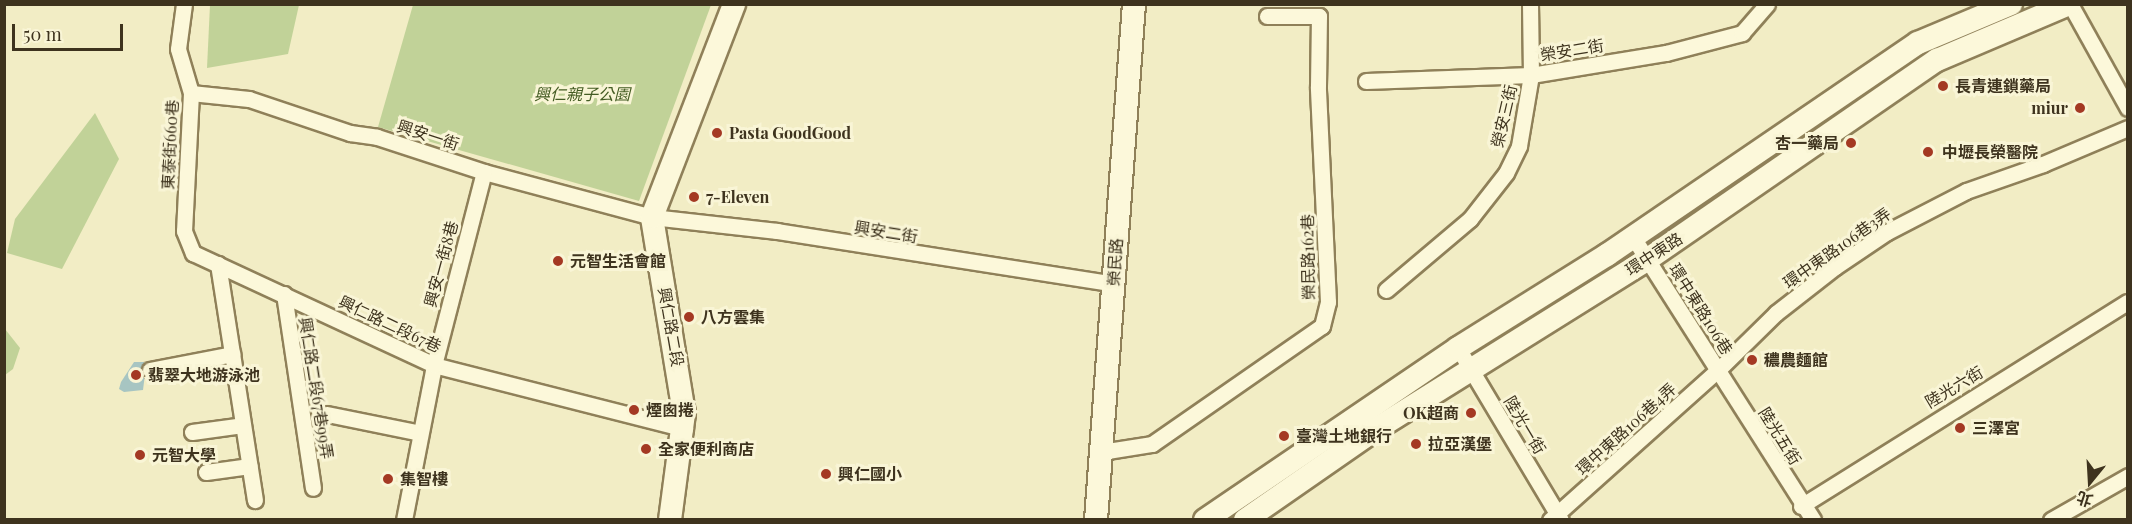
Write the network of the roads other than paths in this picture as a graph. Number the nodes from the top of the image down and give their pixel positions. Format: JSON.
{"nodes":[{"id":1,"x":184,"y":4,"type":"edge"},
{"id":2,"x":734,"y":4,"type":"edge"},
{"id":3,"x":1134,"y":4,"type":"edge"},
{"id":4,"x":1530,"y":4,"type":"edge"},
{"id":5,"x":1767,"y":4,"type":"edge"},
{"id":6,"x":2012,"y":4,"type":"edge"},
{"id":7,"x":2070,"y":4,"type":"edge"},
{"id":8,"x":1267,"y":16,"type":"dead end"},
{"id":9,"x":1531,"y":75,"type":"junction"},
{"id":10,"x":1366,"y":81,"type":"dead end"},
{"id":11,"x":191,"y":93,"type":"junction"},
{"id":12,"x":2127,"y":108,"type":"edge"},
{"id":13,"x":2127,"y":128,"type":"edge"},
{"id":14,"x":484,"y":172,"type":"junction"},
{"id":15,"x":652,"y":218,"type":"junction"},
{"id":16,"x":1634,"y":237,"type":"junction"},
{"id":17,"x":193,"y":253,"type":"joint"},
{"id":18,"x":1648,"y":259,"type":"junction"},
{"id":19,"x":218,"y":264,"type":"junction"},
{"id":20,"x":1113,"y":284,"type":"junction"},
{"id":21,"x":1386,"y":290,"type":"dead end"},
{"id":22,"x":284,"y":294,"type":"junction"},
{"id":23,"x":2127,"y":302,"type":"edge"},
{"id":24,"x":1458,"y":348,"type":"junction"},
{"id":25,"x":232,"y":354,"type":"junction"},
{"id":26,"x":434,"y":365,"type":"junction"},
{"id":27,"x":1471,"y":369,"type":"junction"},
{"id":28,"x":150,"y":370,"type":"dead end"},
{"id":29,"x":1718,"y":370,"type":"junction"},
{"id":30,"x":327,"y":414,"type":"dead end"},
{"id":31,"x":243,"y":425,"type":"junction"},
{"id":32,"x":685,"y":429,"type":"junction"},
{"id":33,"x":192,"y":432,"type":"dead end"},
{"id":34,"x":420,"y":433,"type":"junction"},
{"id":35,"x":1101,"y":452,"type":"junction"},
{"id":36,"x":250,"y":466,"type":"junction"},
{"id":37,"x":206,"y":472,"type":"dead end"},
{"id":38,"x":2127,"y":476,"type":"edge"},
{"id":39,"x":313,"y":488,"type":"dead end"},
{"id":40,"x":255,"y":500,"type":"dead end"},
{"id":41,"x":1802,"y":506,"type":"junction"},
{"id":42,"x":1556,"y":518,"type":"edge"},
{"id":43,"x":404,"y":519,"type":"edge"},
{"id":44,"x":670,"y":519,"type":"edge"},
{"id":45,"x":1096,"y":519,"type":"edge"},
{"id":46,"x":1205,"y":519,"type":"edge"},
{"id":47,"x":1245,"y":519,"type":"edge"},
{"id":48,"x":1813,"y":519,"type":"edge"},
{"id":49,"x":2051,"y":519,"type":"edge"}],
"edges":[{"from":1,"to":11,"type":"street","name":"東泰街660巷"},
{"from":2,"to":15,"type":"street"},
{"from":3,"to":20,"type":"street","name":"榮民路"},
{"from":4,"to":9,"type":"street","name":"榮安三街"},
{"from":5,"to":9,"type":"street","name":"榮安二街"},
{"from":6,"to":16,"type":"street","name":"環中東路"},
{"from":7,"to":12,"type":"street"},
{"from":7,"to":18,"type":"street","name":"環中東路"},
{"from":8,"to":35,"type":"street","name":"榮民路162巷"},
{"from":9,"to":10,"type":"street","name":"榮安二街"},
{"from":9,"to":21,"type":"street","name":"榮安三街"},
{"from":11,"to":14,"type":"street","name":"興安一街"},
{"from":11,"to":17,"type":"street","name":"東泰街660巷"},
{"from":13,"to":29,"type":"street","name":"環中東路106巷3弄"},
{"from":14,"to":15,"type":"street","name":"興安一街"},
{"from":14,"to":26,"type":"street","name":"興安一街8巷"},
{"from":15,"to":20,"type":"street","name":"興安二街"},
{"from":15,"to":32,"type":"street","name":"興仁路二段"},
{"from":16,"to":18,"type":"street","name":"環中東路106巷"},
{"from":16,"to":24,"type":"street","name":"環中東路"},
{"from":17,"to":19,"type":"street","name":"興仁路二段67巷"},
{"from":18,"to":27,"type":"street","name":"環中東路"},
{"from":18,"to":29,"type":"street","name":"環中東路106巷"},
{"from":19,"to":22,"type":"street","name":"興仁路二段67巷"},
{"from":19,"to":25,"type":"street"},
{"from":20,"to":35,"type":"street","name":"榮民路"},
{"from":22,"to":26,"type":"street","name":"興仁路二段67巷"},
{"from":22,"to":39,"type":"street","name":"興仁路二段67巷99弄"},
{"from":23,"to":41,"type":"street","name":"陸光六街"},
{"from":24,"to":27,"type":"street","name":"陸光一街"},
{"from":24,"to":46,"type":"street","name":"環中東路"},
{"from":25,"to":28,"type":"street"},
{"from":25,"to":31,"type":"street"},
{"from":26,"to":32,"type":"street","name":"興仁路二段67巷"},
{"from":26,"to":34,"type":"street","name":"興安一街8巷"},
{"from":27,"to":42,"type":"street","name":"陸光一街"},
{"from":27,"to":47,"type":"street","name":"環中東路"},
{"from":29,"to":41,"type":"street","name":"陸光五街"},
{"from":29,"to":42,"type":"street","name":"環中東路106巷4弄"},
{"from":30,"to":34,"type":"street"},
{"from":31,"to":33,"type":"street"},
{"from":31,"to":36,"type":"street"},
{"from":32,"to":44,"type":"street","name":"興仁路二段"},
{"from":34,"to":43,"type":"street","name":"興安一街8巷"},
{"from":35,"to":45,"type":"street","name":"榮民路"},
{"from":36,"to":37,"type":"street"},
{"from":36,"to":40,"type":"street"},
{"from":38,"to":49,"type":"street"},
{"from":41,"to":48,"type":"street","name":"陸光五街"}]}
